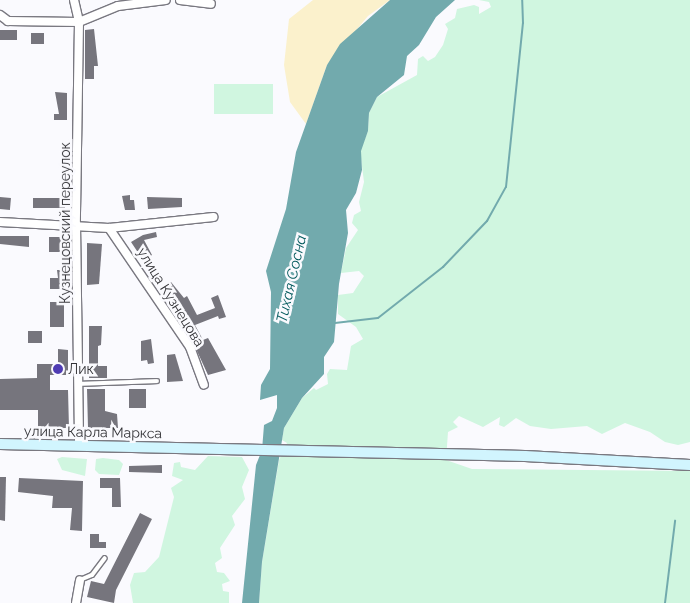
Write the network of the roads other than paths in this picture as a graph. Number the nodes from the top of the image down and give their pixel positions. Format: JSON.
{"nodes":[{"id":1,"x":74,"y":0,"type":"edge"},
{"id":2,"x":166,"y":0,"type":"edge"},
{"id":3,"x":180,"y":0,"type":"edge"},
{"id":4,"x":211,"y":4,"type":"dead end"},
{"id":5,"x":0,"y":15,"type":"edge"},
{"id":6,"x":4,"y":21,"type":"edge"},
{"id":7,"x":79,"y":22,"type":"junction"},
{"id":8,"x":213,"y":217,"type":"dead end"},
{"id":9,"x":0,"y":222,"type":"edge"},
{"id":10,"x":76,"y":224,"type":"junction"},
{"id":11,"x":109,"y":228,"type":"junction"},
{"id":12,"x":157,"y":382,"type":"dead end"},
{"id":13,"x":78,"y":384,"type":"junction"},
{"id":14,"x":204,"y":385,"type":"dead end"},
{"id":15,"x":0,"y":444,"type":"edge"},
{"id":16,"x":79,"y":446,"type":"junction"},
{"id":17,"x":690,"y":465,"type":"edge"},
{"id":18,"x":105,"y":558,"type":"dead end"},
{"id":19,"x":80,"y":580,"type":"joint"},
{"id":20,"x":76,"y":603,"type":"edge"}],
"edges":[{"from":1,"to":7,"type":"street","name":"Кузнецовский переулок"},
{"from":2,"to":7,"type":"street"},
{"from":3,"to":4,"type":"street"},
{"from":5,"to":6,"type":"street"},
{"from":6,"to":7,"type":"street"},
{"from":7,"to":10,"type":"street","name":"Кузнецовский переулок"},
{"from":8,"to":11,"type":"street"},
{"from":9,"to":10,"type":"street"},
{"from":10,"to":11,"type":"street"},
{"from":10,"to":13,"type":"street","name":"Кузнецовский переулок"},
{"from":11,"to":14,"type":"street","name":"улица Кузнецова"},
{"from":12,"to":13,"type":"lane"},
{"from":13,"to":16,"type":"street","name":"Кузнецовский переулок"},
{"from":15,"to":16,"type":"main road","name":"улица Карла Маркса"},
{"from":16,"to":17,"type":"main road","name":"улица Карла Маркса"},
{"from":18,"to":19,"type":"lane"},
{"from":19,"to":20,"type":"street"}]}
